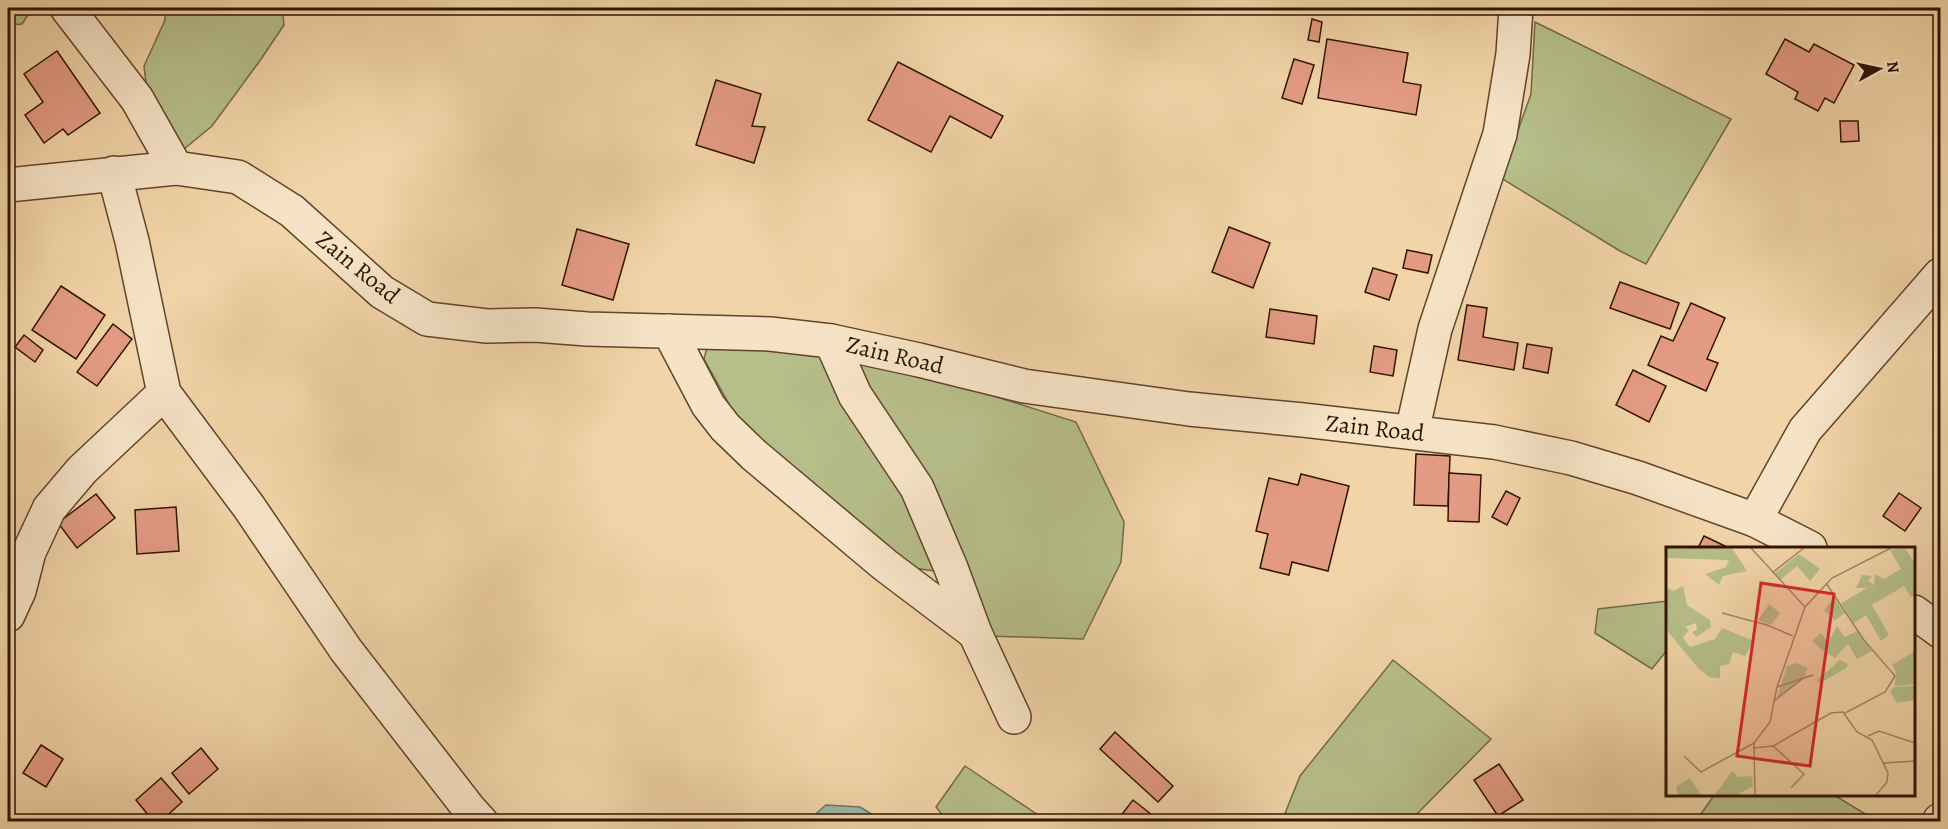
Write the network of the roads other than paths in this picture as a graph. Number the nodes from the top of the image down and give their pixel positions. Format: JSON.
{"nodes":[{"id":1,"x":67,"y":8,"type":"edge"},
{"id":2,"x":1516,"y":8,"type":"edge"},
{"id":3,"x":176,"y":168,"type":"junction"},
{"id":4,"x":114,"y":173,"type":"junction"},
{"id":5,"x":8,"y":185,"type":"edge"},
{"id":6,"x":1941,"y":275,"type":"edge"},
{"id":7,"x":669,"y":331,"type":"junction"},
{"id":8,"x":831,"y":340,"type":"junction"},
{"id":9,"x":164,"y":393,"type":"junction"},
{"id":10,"x":1413,"y":432,"type":"junction"},
{"id":11,"x":1755,"y":520,"type":"junction"},
{"id":12,"x":1806,"y":547,"type":"edge"},
{"id":13,"x":1915,"y":613,"type":"edge"},
{"id":14,"x":8,"y":615,"type":"edge"},
{"id":15,"x":1941,"y":631,"type":"edge"},
{"id":16,"x":975,"y":633,"type":"junction"},
{"id":17,"x":1014,"y":717,"type":"dead end"},
{"id":18,"x":481,"y":822,"type":"edge"}],
"edges":[{"from":1,"to":3,"type":"street"},
{"from":2,"to":10,"type":"street"},
{"from":3,"to":4,"type":"street","name":"Zain Road"},
{"from":3,"to":7,"type":"street","name":"Zain Road"},
{"from":4,"to":5,"type":"street","name":"Zain Road"},
{"from":4,"to":9,"type":"street"},
{"from":6,"to":11,"type":"street"},
{"from":7,"to":8,"type":"street","name":"Zain Road"},
{"from":7,"to":16,"type":"street"},
{"from":8,"to":10,"type":"street","name":"Zain Road"},
{"from":8,"to":16,"type":"street"},
{"from":9,"to":14,"type":"street"},
{"from":9,"to":18,"type":"street"},
{"from":10,"to":11,"type":"street","name":"Zain Road"},
{"from":11,"to":12,"type":"street","name":"Zain Road"},
{"from":13,"to":15,"type":"street"},
{"from":16,"to":17,"type":"street"}]}
